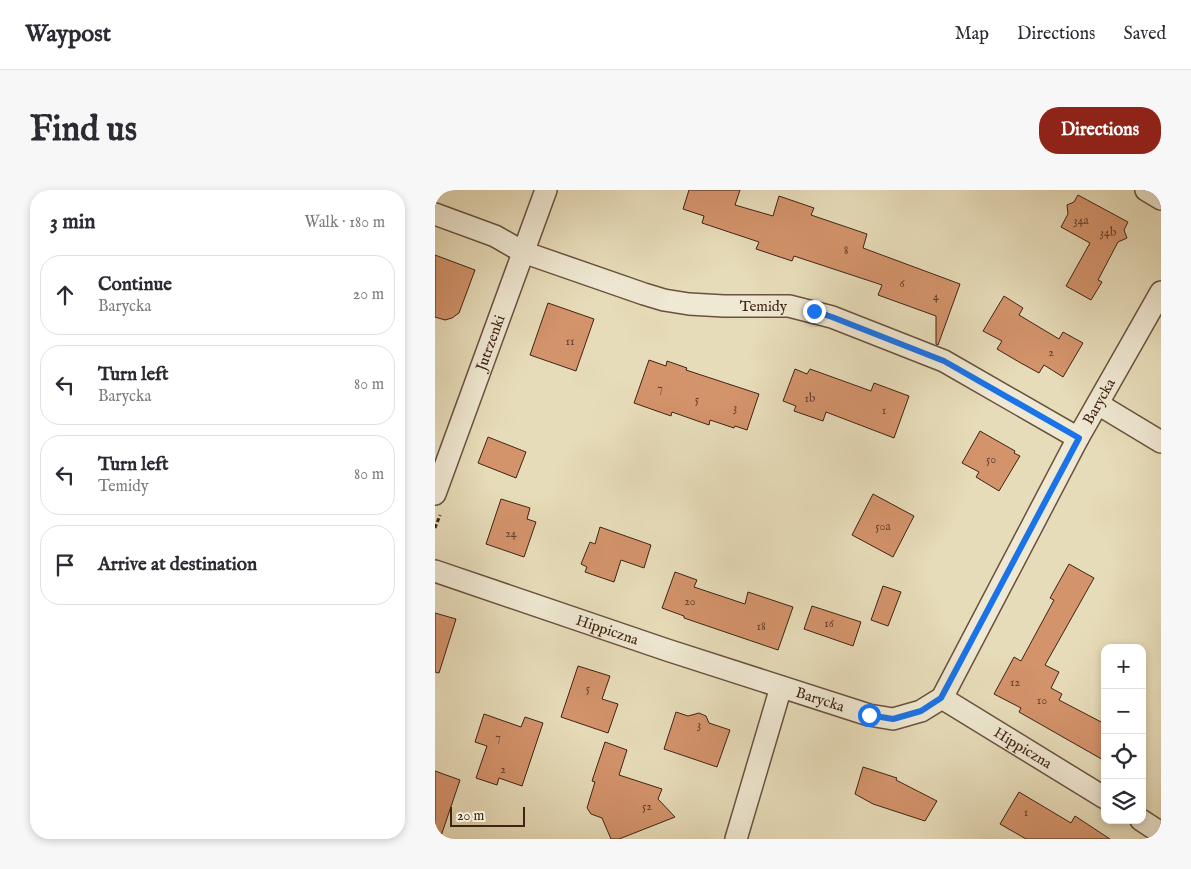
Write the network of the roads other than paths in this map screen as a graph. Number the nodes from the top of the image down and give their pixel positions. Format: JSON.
{"nodes":[{"id":1,"x":546,"y":190,"type":"edge"},
{"id":2,"x":1146,"y":190,"type":"edge"},
{"id":3,"x":1161,"y":199,"type":"edge"},
{"id":4,"x":435,"y":214,"type":"edge"},
{"id":5,"x":523,"y":252,"type":"junction"},
{"id":6,"x":1161,"y":292,"type":"edge"},
{"id":7,"x":1098,"y":404,"type":"junction"},
{"id":8,"x":1079,"y":438,"type":"junction"},
{"id":9,"x":1161,"y":442,"type":"edge"},
{"id":10,"x":435,"y":494,"type":"edge"},
{"id":11,"x":435,"y":571,"type":"edge"},
{"id":12,"x":781,"y":687,"type":"junction"},
{"id":13,"x":941,"y":698,"type":"junction"},
{"id":14,"x":1101,"y":796,"type":"edge"},
{"id":15,"x":1146,"y":823,"type":"edge"},
{"id":16,"x":1161,"y":833,"type":"edge"},
{"id":17,"x":736,"y":839,"type":"edge"}],
"edges":[{"from":1,"to":5,"type":"street","name":"Jutrzenki"},
{"from":2,"to":3,"type":"street"},
{"from":4,"to":5,"type":"street","name":"Temidy"},
{"from":5,"to":8,"type":"street","name":"Temidy"},
{"from":5,"to":10,"type":"street","name":"Jutrzenki"},
{"from":6,"to":7,"type":"street","name":"Barycka"},
{"from":7,"to":8,"type":"street","name":"Barycka"},
{"from":7,"to":9,"type":"street"},
{"from":8,"to":13,"type":"street","name":"Barycka"},
{"from":11,"to":12,"type":"street","name":"Hippiczna"},
{"from":12,"to":13,"type":"street","name":"Barycka"},
{"from":12,"to":17,"type":"street","name":"Barycka"},
{"from":13,"to":14,"type":"street","name":"Hippiczna"},
{"from":15,"to":16,"type":"street"}]}
